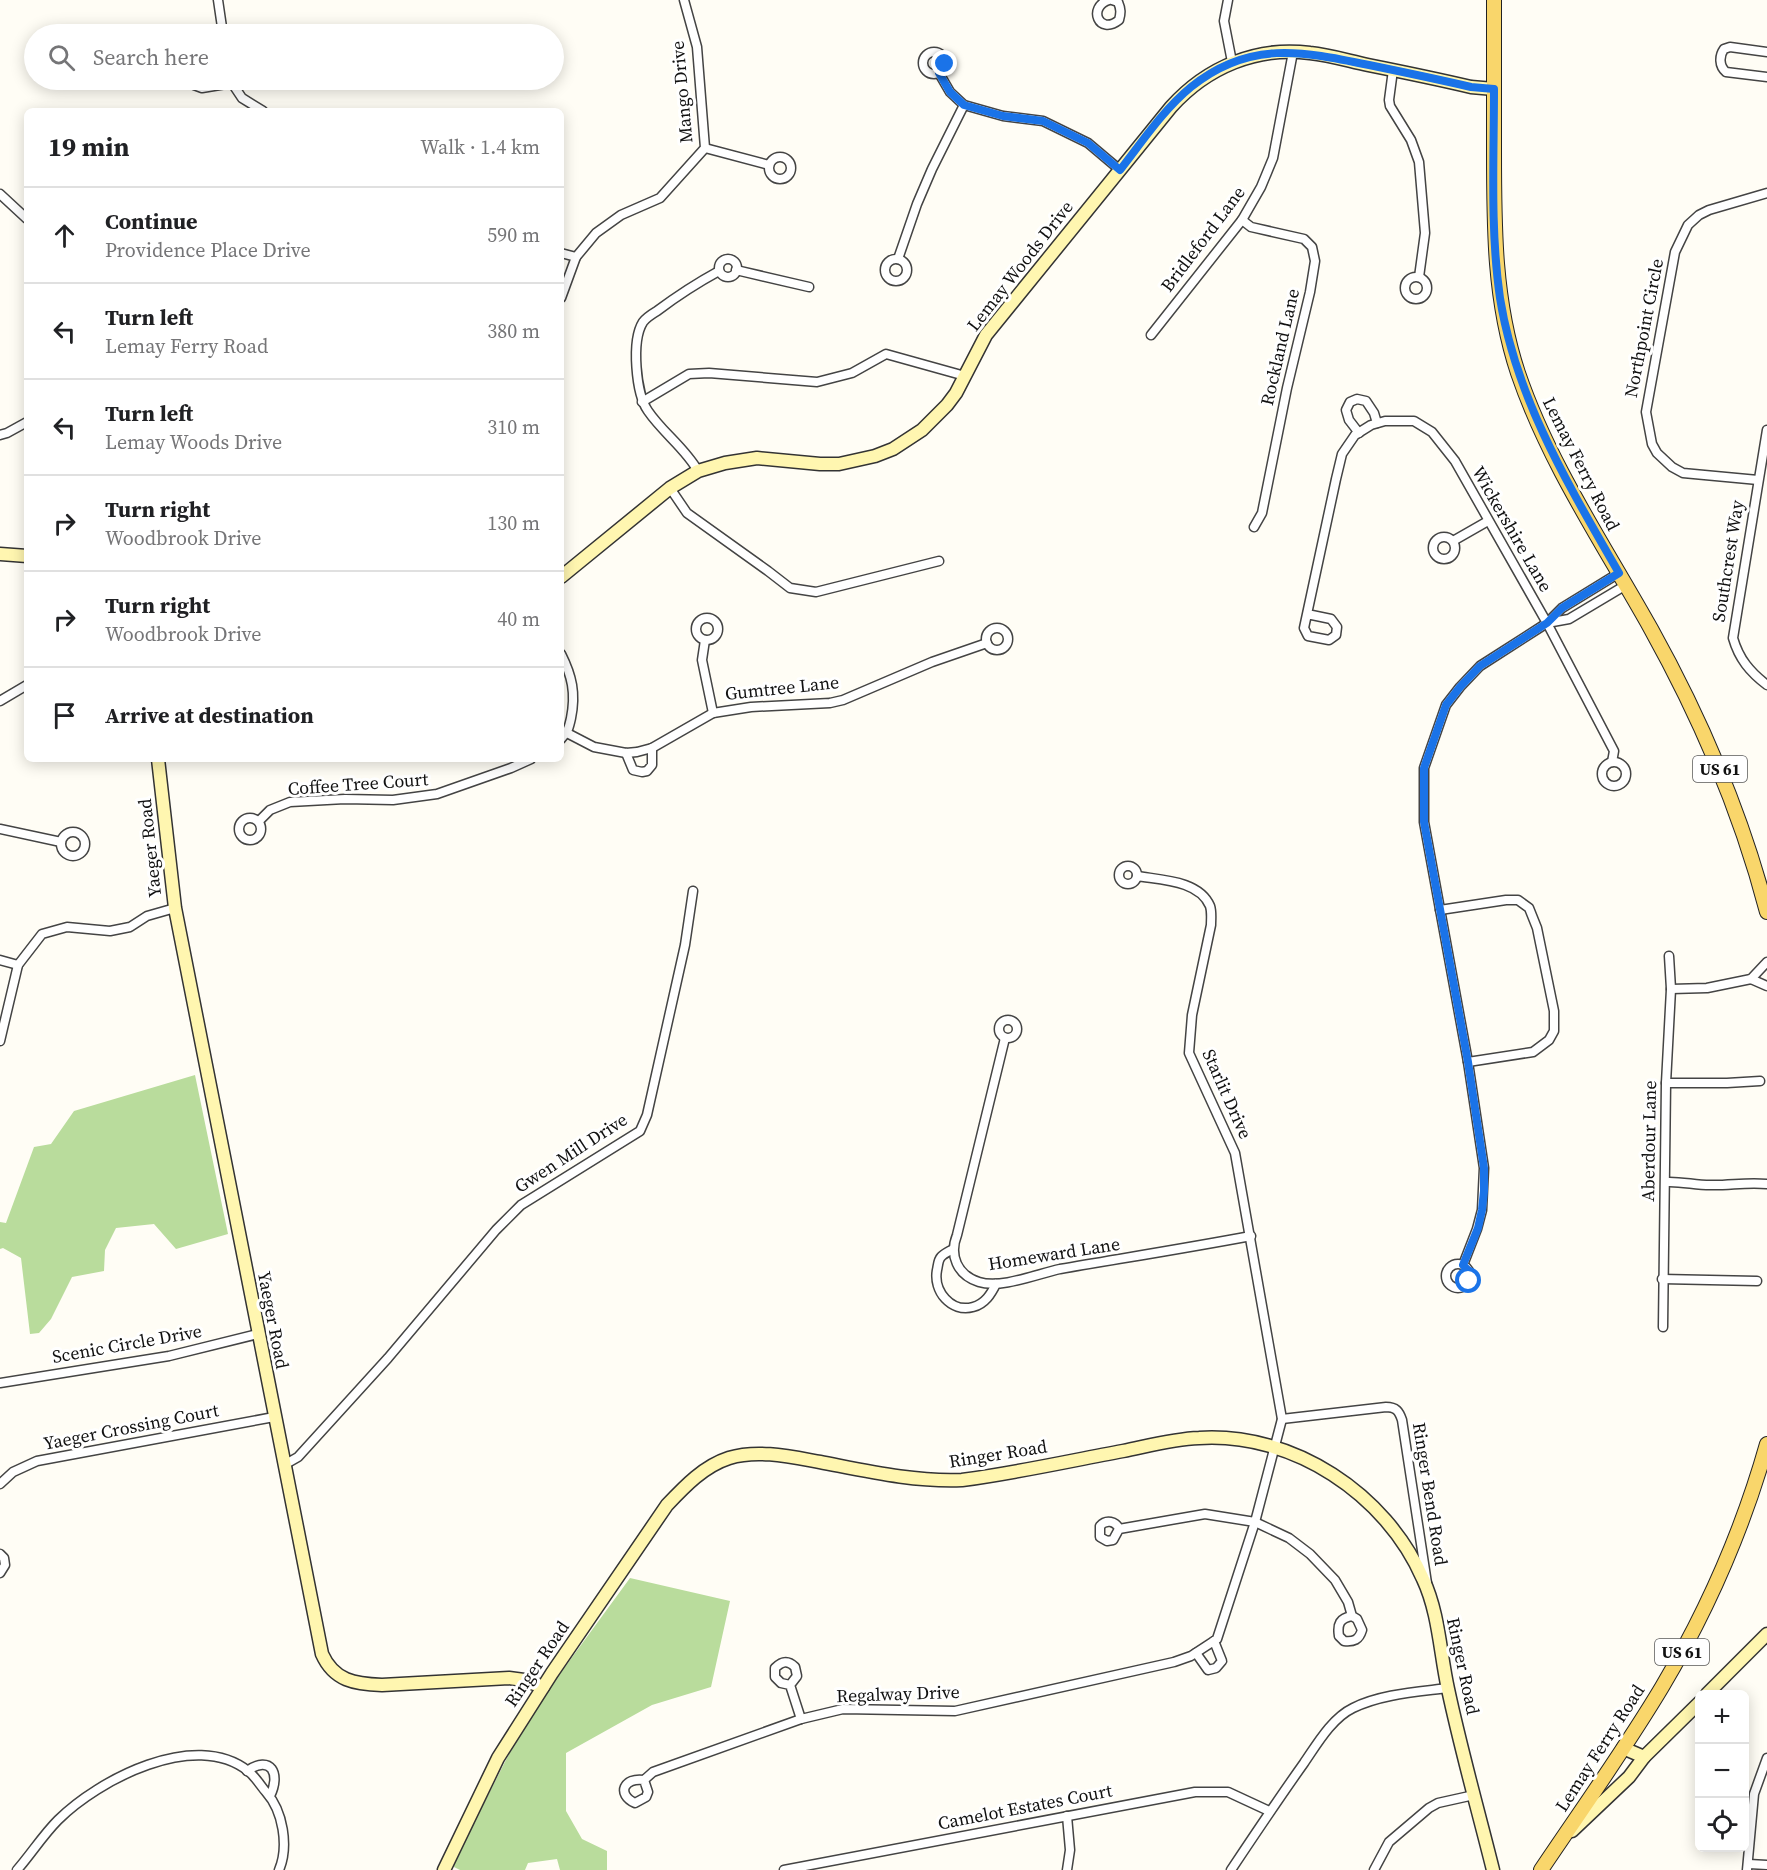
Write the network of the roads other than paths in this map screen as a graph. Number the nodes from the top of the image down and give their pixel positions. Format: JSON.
{"nodes":[{"id":1,"x":218,"y":0,"type":"edge"},
{"id":2,"x":684,"y":0,"type":"edge"},
{"id":3,"x":1228,"y":0,"type":"edge"},
{"id":4,"x":1494,"y":0,"type":"edge"},
{"id":5,"x":222,"y":24,"type":"edge"},
{"id":6,"x":1293,"y":52,"type":"junction"},
{"id":7,"x":1767,"y":52,"type":"edge"},
{"id":8,"x":1232,"y":63,"type":"junction"},
{"id":9,"x":1393,"y":70,"type":"junction"},
{"id":10,"x":939,"y":73,"type":"dead end"},
{"id":11,"x":1767,"y":77,"type":"edge"},
{"id":12,"x":1494,"y":89,"type":"junction"},
{"id":13,"x":237,"y":90,"type":"edge"},
{"id":14,"x":964,"y":105,"type":"junction"},
{"id":15,"x":258,"y":108,"type":"edge"},
{"id":16,"x":705,"y":148,"type":"junction"},
{"id":17,"x":769,"y":165,"type":"dead end"},
{"id":18,"x":1120,"y":170,"type":"junction"},
{"id":19,"x":1767,"y":193,"type":"edge"},
{"id":20,"x":0,"y":194,"type":"edge"},
{"id":21,"x":24,"y":216,"type":"edge"},
{"id":22,"x":1242,"y":220,"type":"junction"},
{"id":23,"x":564,"y":254,"type":"edge"},
{"id":24,"x":576,"y":257,"type":"junction"},
{"id":25,"x":898,"y":259,"type":"dead end"},
{"id":26,"x":736,"y":270,"type":"junction"},
{"id":27,"x":719,"y":271,"type":"junction"},
{"id":28,"x":1419,"y":277,"type":"dead end"},
{"id":29,"x":809,"y":287,"type":"dead end"},
{"id":30,"x":564,"y":290,"type":"edge"},
{"id":31,"x":1151,"y":335,"type":"dead end"},
{"id":32,"x":965,"y":376,"type":"junction"},
{"id":33,"x":642,"y":402,"type":"junction"},
{"id":34,"x":24,"y":423,"type":"edge"},
{"id":35,"x":1377,"y":423,"type":"junction"},
{"id":36,"x":1767,"y":430,"type":"edge"},
{"id":37,"x":1359,"y":433,"type":"junction"},
{"id":38,"x":0,"y":435,"type":"edge"},
{"id":39,"x":698,"y":471,"type":"junction"},
{"id":40,"x":1758,"y":480,"type":"junction"},
{"id":41,"x":669,"y":488,"type":"junction"},
{"id":42,"x":1488,"y":521,"type":"junction"},
{"id":43,"x":1254,"y":527,"type":"dead end"},
{"id":44,"x":1453,"y":541,"type":"dead end"},
{"id":45,"x":0,"y":554,"type":"edge"},
{"id":46,"x":24,"y":556,"type":"edge"},
{"id":47,"x":939,"y":561,"type":"dead end"},
{"id":48,"x":564,"y":575,"type":"edge"},
{"id":49,"x":1623,"y":579,"type":"junction"},
{"id":50,"x":1307,"y":614,"type":"dead end"},
{"id":51,"x":1547,"y":623,"type":"junction"},
{"id":52,"x":705,"y":640,"type":"dead end"},
{"id":53,"x":987,"y":643,"type":"dead end"},
{"id":54,"x":564,"y":660,"type":"edge"},
{"id":55,"x":1767,"y":685,"type":"edge"},
{"id":56,"x":24,"y":687,"type":"edge"},
{"id":57,"x":0,"y":701,"type":"edge"},
{"id":58,"x":712,"y":713,"type":"junction"},
{"id":59,"x":564,"y":736,"type":"edge"},
{"id":60,"x":651,"y":748,"type":"junction"},
{"id":61,"x":626,"y":753,"type":"junction"},
{"id":62,"x":158,"y":762,"type":"edge"},
{"id":63,"x":524,"y":762,"type":"edge"},
{"id":64,"x":1612,"y":762,"type":"dead end"},
{"id":65,"x":259,"y":821,"type":"dead end"},
{"id":66,"x":0,"y":829,"type":"edge"},
{"id":67,"x":61,"y":842,"type":"dead end"},
{"id":68,"x":1137,"y":876,"type":"dead end"},
{"id":69,"x":693,"y":891,"type":"dead end"},
{"id":70,"x":175,"y":908,"type":"junction"},
{"id":71,"x":1440,"y":910,"type":"junction"},
{"id":72,"x":1767,"y":912,"type":"edge"},
{"id":73,"x":1669,"y":956,"type":"dead end"},
{"id":74,"x":0,"y":960,"type":"edge"},
{"id":75,"x":1767,"y":962,"type":"edge"},
{"id":76,"x":18,"y":965,"type":"junction"},
{"id":77,"x":1751,"y":979,"type":"junction"},
{"id":78,"x":1767,"y":986,"type":"edge"},
{"id":79,"x":1671,"y":989,"type":"junction"},
{"id":80,"x":1005,"y":1038,"type":"dead end"},
{"id":81,"x":0,"y":1041,"type":"edge"},
{"id":82,"x":1468,"y":1062,"type":"junction"},
{"id":83,"x":1760,"y":1081,"type":"dead end"},
{"id":84,"x":1666,"y":1083,"type":"junction"},
{"id":85,"x":1666,"y":1182,"type":"junction"},
{"id":86,"x":1767,"y":1184,"type":"edge"},
{"id":87,"x":1251,"y":1236,"type":"junction"},
{"id":88,"x":953,"y":1249,"type":"junction"},
{"id":89,"x":1463,"y":1265,"type":"dead end"},
{"id":90,"x":1662,"y":1279,"type":"junction"},
{"id":91,"x":1757,"y":1281,"type":"dead end"},
{"id":92,"x":996,"y":1284,"type":"junction"},
{"id":93,"x":1663,"y":1327,"type":"dead end"},
{"id":94,"x":258,"y":1334,"type":"junction"},
{"id":95,"x":0,"y":1383,"type":"edge"},
{"id":96,"x":274,"y":1417,"type":"junction"},
{"id":97,"x":1282,"y":1419,"type":"junction"},
{"id":98,"x":1767,"y":1444,"type":"edge"},
{"id":99,"x":1276,"y":1448,"type":"junction"},
{"id":100,"x":284,"y":1465,"type":"junction"},
{"id":101,"x":0,"y":1484,"type":"edge"},
{"id":102,"x":1255,"y":1522,"type":"junction"},
{"id":103,"x":1119,"y":1529,"type":"dead end"},
{"id":104,"x":0,"y":1554,"type":"edge"},
{"id":105,"x":0,"y":1573,"type":"edge"},
{"id":106,"x":1428,"y":1592,"type":"junction"},
{"id":107,"x":1352,"y":1616,"type":"dead end"},
{"id":108,"x":1767,"y":1634,"type":"edge"},
{"id":109,"x":1214,"y":1641,"type":"junction"},
{"id":110,"x":1196,"y":1653,"type":"junction"},
{"id":111,"x":790,"y":1685,"type":"dead end"},
{"id":112,"x":543,"y":1687,"type":"junction"},
{"id":113,"x":1448,"y":1688,"type":"junction"},
{"id":114,"x":1712,"y":1690,"type":"edge"},
{"id":115,"x":1695,"y":1707,"type":"edge"},
{"id":116,"x":801,"y":1719,"type":"junction"},
{"id":117,"x":1623,"y":1748,"type":"junction"},
{"id":118,"x":1644,"y":1757,"type":"junction"},
{"id":119,"x":1767,"y":1758,"type":"edge"},
{"id":120,"x":247,"y":1771,"type":"junction"},
{"id":121,"x":644,"y":1780,"type":"dead end"},
{"id":122,"x":1474,"y":1795,"type":"junction"},
{"id":123,"x":270,"y":1796,"type":"junction"},
{"id":124,"x":1269,"y":1811,"type":"junction"},
{"id":125,"x":1067,"y":1816,"type":"junction"},
{"id":126,"x":1560,"y":1842,"type":"junction"},
{"id":127,"x":1767,"y":1865,"type":"edge"},
{"id":128,"x":1748,"y":1867,"type":"edge"},
{"id":129,"x":17,"y":1870,"type":"edge"},
{"id":130,"x":279,"y":1870,"type":"edge"},
{"id":131,"x":444,"y":1870,"type":"edge"},
{"id":132,"x":784,"y":1870,"type":"edge"},
{"id":133,"x":1067,"y":1870,"type":"edge"},
{"id":134,"x":1231,"y":1870,"type":"edge"},
{"id":135,"x":1374,"y":1870,"type":"edge"},
{"id":136,"x":1493,"y":1870,"type":"edge"},
{"id":137,"x":1541,"y":1870,"type":"edge"}],
"edges":[{"from":1,"to":5,"type":"street"},
{"from":2,"to":16,"type":"street","name":"Mango Drive"},
{"from":3,"to":8,"type":"street"},
{"from":4,"to":12,"type":"main road","name":"Lemay Ferry Road","number":"US 61"},
{"from":6,"to":8,"type":"street","name":"Lemay Woods Drive"},
{"from":6,"to":9,"type":"street","name":"Lemay Woods Drive"},
{"from":6,"to":22,"type":"street","name":"Bridleford Lane"},
{"from":7,"to":11,"type":"street"},
{"from":8,"to":18,"type":"street","name":"Lemay Woods Drive"},
{"from":9,"to":12,"type":"street","name":"Lemay Woods Drive"},
{"from":9,"to":28,"type":"street"},
{"from":10,"to":14,"type":"street"},
{"from":12,"to":49,"type":"main road","name":"Lemay Ferry Road","number":"US 61"},
{"from":13,"to":15,"type":"street"},
{"from":14,"to":18,"type":"street"},
{"from":14,"to":25,"type":"street"},
{"from":16,"to":17,"type":"street"},
{"from":16,"to":24,"type":"street","name":"Mango Drive"},
{"from":18,"to":32,"type":"street","name":"Lemay Woods Drive"},
{"from":19,"to":40,"type":"street","name":"Northpoint Circle"},
{"from":20,"to":21,"type":"street"},
{"from":22,"to":31,"type":"street","name":"Bridleford Lane"},
{"from":22,"to":43,"type":"street","name":"Rockland Lane"},
{"from":23,"to":24,"type":"street"},
{"from":24,"to":30,"type":"street","name":"Mango Drive"},
{"from":26,"to":27,"type":"street"},
{"from":26,"to":27,"type":"street"},
{"from":26,"to":29,"type":"street"},
{"from":27,"to":33,"type":"street"},
{"from":32,"to":33,"type":"street"},
{"from":32,"to":39,"type":"street","name":"Lemay Woods Drive"},
{"from":33,"to":39,"type":"street"},
{"from":34,"to":38,"type":"street"},
{"from":35,"to":37,"type":"street","name":"Wickershire Lane"},
{"from":35,"to":37,"type":"street"},
{"from":35,"to":42,"type":"street","name":"Wickershire Lane"},
{"from":36,"to":40,"type":"street","name":"Southcrest Way"},
{"from":37,"to":50,"type":"street","name":"Wickershire Lane"},
{"from":39,"to":41,"type":"street","name":"Lemay Woods Drive"},
{"from":40,"to":55,"type":"street","name":"Southcrest Way"},
{"from":41,"to":47,"type":"street"},
{"from":41,"to":48,"type":"street","name":"Lemay Woods Drive"},
{"from":42,"to":44,"type":"street"},
{"from":42,"to":51,"type":"street","name":"Wickershire Lane"},
{"from":45,"to":46,"type":"street"},
{"from":49,"to":51,"type":"street"},
{"from":49,"to":51,"type":"street"},
{"from":49,"to":72,"type":"main road","name":"Lemay Ferry Road","number":"US 61"},
{"from":51,"to":64,"type":"street","name":"Wickershire Lane"},
{"from":51,"to":71,"type":"street"},
{"from":52,"to":58,"type":"street"},
{"from":53,"to":58,"type":"street","name":"Gumtree Lane"},
{"from":54,"to":59,"type":"street"},
{"from":56,"to":57,"type":"street"},
{"from":58,"to":60,"type":"street","name":"Gumtree Lane"},
{"from":59,"to":61,"type":"street","name":"Gumtree Lane"},
{"from":60,"to":61,"type":"street","name":"Gumtree Lane"},
{"from":60,"to":61,"type":"street"},
{"from":62,"to":70,"type":"street","name":"Yaeger Road"},
{"from":63,"to":65,"type":"street","name":"Coffee Tree Court"},
{"from":66,"to":67,"type":"street"},
{"from":68,"to":87,"type":"street","name":"Starlit Drive"},
{"from":69,"to":100,"type":"street","name":"Gwen Mill Drive"},
{"from":70,"to":76,"type":"street"},
{"from":70,"to":94,"type":"street","name":"Yaeger Road"},
{"from":71,"to":82,"type":"street"},
{"from":71,"to":82,"type":"street"},
{"from":73,"to":79,"type":"street","name":"Aberdour Lane"},
{"from":74,"to":76,"type":"street"},
{"from":75,"to":77,"type":"street"},
{"from":76,"to":81,"type":"street"},
{"from":77,"to":78,"type":"street"},
{"from":77,"to":79,"type":"street"},
{"from":79,"to":84,"type":"street","name":"Aberdour Lane"},
{"from":80,"to":88,"type":"street"},
{"from":82,"to":89,"type":"street"},
{"from":83,"to":84,"type":"street"},
{"from":84,"to":85,"type":"street","name":"Aberdour Lane"},
{"from":85,"to":86,"type":"street"},
{"from":85,"to":90,"type":"street","name":"Aberdour Lane"},
{"from":87,"to":92,"type":"street","name":"Homeward Lane"},
{"from":87,"to":97,"type":"street","name":"Starlit Drive"},
{"from":88,"to":92,"type":"street","name":"Homeward Lane"},
{"from":88,"to":92,"type":"street"},
{"from":90,"to":91,"type":"street"},
{"from":90,"to":93,"type":"street","name":"Aberdour Lane"},
{"from":94,"to":95,"type":"street","name":"Scenic Circle Drive"},
{"from":94,"to":96,"type":"street","name":"Yaeger Road"},
{"from":96,"to":100,"type":"street","name":"Yaeger Road"},
{"from":96,"to":101,"type":"street","name":"Yaeger Crossing Court"},
{"from":97,"to":99,"type":"street","name":"Starlit Drive"},
{"from":97,"to":106,"type":"street","name":"Ringer Bend Road"},
{"from":98,"to":117,"type":"main road","name":"Lemay Ferry Road","number":"US 61"},
{"from":99,"to":102,"type":"street"},
{"from":99,"to":106,"type":"street","name":"Ringer Road"},
{"from":99,"to":112,"type":"street","name":"Ringer Road"},
{"from":100,"to":112,"type":"street","name":"Yaeger Road"},
{"from":102,"to":103,"type":"street"},
{"from":102,"to":107,"type":"street"},
{"from":102,"to":109,"type":"street"},
{"from":104,"to":105,"type":"street"},
{"from":106,"to":113,"type":"street","name":"Ringer Road"},
{"from":108,"to":114,"type":"street"},
{"from":109,"to":110,"type":"street","name":"Regalway Drive"},
{"from":109,"to":110,"type":"street"},
{"from":110,"to":116,"type":"street","name":"Regalway Drive"},
{"from":111,"to":116,"type":"street"},
{"from":112,"to":131,"type":"street","name":"Ringer Road"},
{"from":113,"to":122,"type":"street","name":"Ringer Road"},
{"from":113,"to":124,"type":"street"},
{"from":115,"to":118,"type":"street"},
{"from":116,"to":121,"type":"street","name":"Regalway Drive"},
{"from":117,"to":118,"type":"street"},
{"from":117,"to":126,"type":"main road","name":"Lemay Ferry Road","number":"US 61"},
{"from":118,"to":126,"type":"street"},
{"from":119,"to":128,"type":"street"},
{"from":120,"to":123,"type":"street"},
{"from":120,"to":123,"type":"street"},
{"from":120,"to":129,"type":"street"},
{"from":122,"to":135,"type":"street"},
{"from":122,"to":136,"type":"street","name":"Ringer Road"},
{"from":123,"to":130,"type":"street"},
{"from":124,"to":125,"type":"street","name":"Camelot Estates Court"},
{"from":124,"to":134,"type":"street"},
{"from":125,"to":132,"type":"street","name":"Camelot Estates Court"},
{"from":125,"to":133,"type":"street"},
{"from":126,"to":137,"type":"main road","name":"Lemay Ferry Road","number":"US 61"},
{"from":127,"to":128,"type":"street"}]}
